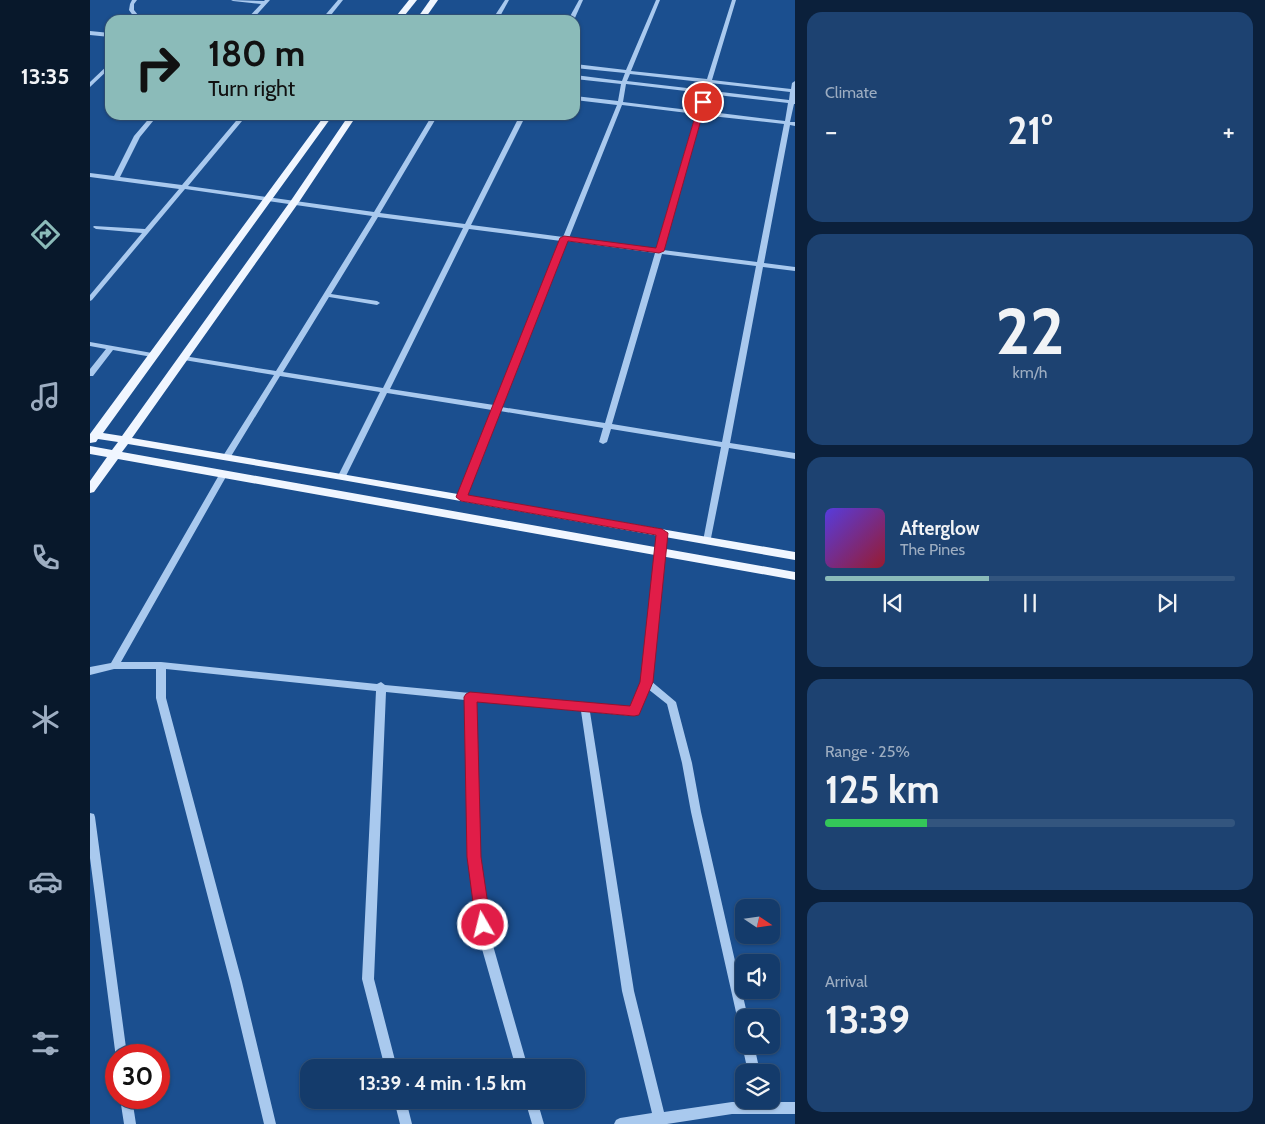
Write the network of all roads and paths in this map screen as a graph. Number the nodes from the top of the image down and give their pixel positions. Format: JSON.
{"nodes":[{"id":1,"x":135,"y":0,"type":"edge"},
{"id":2,"x":232,"y":0,"type":"edge"},
{"id":3,"x":341,"y":0,"type":"edge"},
{"id":4,"x":413,"y":0,"type":"edge"},
{"id":5,"x":434,"y":0,"type":"edge"},
{"id":6,"x":507,"y":0,"type":"edge"},
{"id":7,"x":582,"y":0,"type":"edge"},
{"id":8,"x":658,"y":0,"type":"edge"},
{"id":9,"x":734,"y":0,"type":"edge"},
{"id":10,"x":267,"y":2,"type":"edge"},
{"id":11,"x":135,"y":15,"type":"edge"},
{"id":12,"x":254,"y":15,"type":"edge"},
{"id":13,"x":328,"y":15,"type":"edge"},
{"id":14,"x":401,"y":15,"type":"edge"},
{"id":15,"x":424,"y":15,"type":"edge"},
{"id":16,"x":498,"y":15,"type":"edge"},
{"id":17,"x":574,"y":15,"type":"edge"},
{"id":18,"x":90,"y":33,"type":"edge"},
{"id":19,"x":105,"y":34,"type":"edge"},
{"id":20,"x":580,"y":67,"type":"edge"},
{"id":21,"x":105,"y":70,"type":"edge"},
{"id":22,"x":629,"y":72,"type":"junction"},
{"id":23,"x":580,"y":78,"type":"edge"},
{"id":24,"x":624,"y":82,"type":"junction"},
{"id":25,"x":709,"y":82,"type":"junction"},
{"id":26,"x":795,"y":83,"type":"edge"},
{"id":27,"x":90,"y":85,"type":"edge"},
{"id":28,"x":706,"y":90,"type":"junction"},
{"id":29,"x":794,"y":91,"type":"edge"},
{"id":30,"x":580,"y":99,"type":"edge"},
{"id":31,"x":793,"y":102,"type":"edge"},
{"id":32,"x":620,"y":103,"type":"junction"},
{"id":33,"x":700,"y":112,"type":"junction"},
{"id":34,"x":151,"y":120,"type":"edge"},
{"id":35,"x":240,"y":120,"type":"edge"},
{"id":36,"x":325,"y":120,"type":"edge"},
{"id":37,"x":350,"y":120,"type":"edge"},
{"id":38,"x":433,"y":120,"type":"edge"},
{"id":39,"x":522,"y":120,"type":"edge"},
{"id":40,"x":786,"y":123,"type":"junction"},
{"id":41,"x":795,"y":124,"type":"edge"},
{"id":42,"x":90,"y":175,"type":"edge"},
{"id":43,"x":116,"y":178,"type":"junction"},
{"id":44,"x":185,"y":187,"type":"junction"},
{"id":45,"x":267,"y":198,"type":"junction"},
{"id":46,"x":295,"y":201,"type":"junction"},
{"id":47,"x":378,"y":212,"type":"junction"},
{"id":48,"x":470,"y":224,"type":"junction"},
{"id":49,"x":96,"y":227,"type":"dead end"},
{"id":50,"x":147,"y":231,"type":"junction"},
{"id":51,"x":565,"y":236,"type":"junction"},
{"id":52,"x":660,"y":248,"type":"junction"},
{"id":53,"x":761,"y":262,"type":"junction"},
{"id":54,"x":795,"y":264,"type":"edge"},
{"id":55,"x":795,"y":268,"type":"edge"},
{"id":56,"x":327,"y":295,"type":"junction"},
{"id":57,"x":90,"y":299,"type":"edge"},
{"id":58,"x":377,"y":303,"type":"dead end"},
{"id":59,"x":90,"y":344,"type":"edge"},
{"id":60,"x":111,"y":348,"type":"junction"},
{"id":61,"x":152,"y":355,"type":"junction"},
{"id":62,"x":184,"y":358,"type":"junction"},
{"id":63,"x":279,"y":373,"type":"junction"},
{"id":64,"x":90,"y":374,"type":"edge"},
{"id":65,"x":386,"y":390,"type":"junction"},
{"id":66,"x":497,"y":408,"type":"junction"},
{"id":67,"x":608,"y":426,"type":"junction"},
{"id":68,"x":91,"y":440,"type":"edge"},
{"id":69,"x":124,"y":440,"type":"junction"},
{"id":70,"x":603,"y":442,"type":"dead end"},
{"id":71,"x":726,"y":444,"type":"junction"},
{"id":72,"x":90,"y":450,"type":"edge"},
{"id":73,"x":114,"y":454,"type":"junction"},
{"id":74,"x":227,"y":456,"type":"junction"},
{"id":75,"x":795,"y":456,"type":"edge"},
{"id":76,"x":223,"y":475,"type":"junction"},
{"id":77,"x":342,"y":476,"type":"junction"},
{"id":78,"x":90,"y":489,"type":"edge"},
{"id":79,"x":446,"y":494,"type":"junction"},
{"id":80,"x":461,"y":497,"type":"junction"},
{"id":81,"x":438,"y":513,"type":"junction"},
{"id":82,"x":662,"y":533,"type":"junction"},
{"id":83,"x":707,"y":541,"type":"junction"},
{"id":84,"x":659,"y":552,"type":"junction"},
{"id":85,"x":795,"y":556,"type":"edge"},
{"id":86,"x":795,"y":576,"type":"edge"},
{"id":87,"x":161,"y":665,"type":"junction"},
{"id":88,"x":114,"y":666,"type":"junction"},
{"id":89,"x":90,"y":670,"type":"edge"},
{"id":90,"x":646,"y":682,"type":"junction"},
{"id":91,"x":381,"y":686,"type":"junction"},
{"id":92,"x":470,"y":697,"type":"junction"},
{"id":93,"x":585,"y":708,"type":"junction"},
{"id":94,"x":90,"y":817,"type":"edge"},
{"id":95,"x":740,"y":1009,"type":"edge"},
{"id":96,"x":120,"y":1044,"type":"edge"},
{"id":97,"x":389,"y":1059,"type":"edge"},
{"id":98,"x":519,"y":1059,"type":"edge"},
{"id":99,"x":780,"y":1106,"type":"edge"},
{"id":100,"x":735,"y":1108,"type":"edge"},
{"id":101,"x":795,"y":1108,"type":"edge"},
{"id":102,"x":128,"y":1109,"type":"edge"},
{"id":103,"x":402,"y":1109,"type":"edge"},
{"id":104,"x":534,"y":1109,"type":"edge"},
{"id":105,"x":660,"y":1121,"type":"edge"},
{"id":106,"x":130,"y":1124,"type":"edge"},
{"id":107,"x":270,"y":1124,"type":"edge"},
{"id":108,"x":406,"y":1124,"type":"edge"},
{"id":109,"x":538,"y":1124,"type":"edge"},
{"id":110,"x":620,"y":1124,"type":"edge"}],
"edges":[{"from":1,"to":11,"type":"street"},
{"from":2,"to":10,"type":"street"},
{"from":3,"to":13,"type":"street"},
{"from":4,"to":14,"type":"main road"},
{"from":5,"to":15,"type":"main road"},
{"from":6,"to":16,"type":"street"},
{"from":7,"to":17,"type":"street"},
{"from":8,"to":22,"type":"street"},
{"from":9,"to":25,"type":"street"},
{"from":10,"to":12,"type":"street"},
{"from":18,"to":19,"type":"street"},
{"from":20,"to":22,"type":"street"},
{"from":21,"to":27,"type":"street"},
{"from":22,"to":24,"type":"street"},
{"from":22,"to":25,"type":"street"},
{"from":23,"to":24,"type":"street"},
{"from":24,"to":28,"type":"street"},
{"from":24,"to":32,"type":"street"},
{"from":25,"to":29,"type":"street"},
{"from":26,"to":29,"type":"street"},
{"from":28,"to":31,"type":"street"},
{"from":28,"to":33,"type":"street"},
{"from":29,"to":31,"type":"street"},
{"from":30,"to":32,"type":"street"},
{"from":31,"to":40,"type":"street"},
{"from":32,"to":33,"type":"street"},
{"from":32,"to":51,"type":"street"},
{"from":33,"to":40,"type":"street"},
{"from":33,"to":52,"type":"street"},
{"from":34,"to":43,"type":"street"},
{"from":35,"to":44,"type":"street"},
{"from":36,"to":45,"type":"main road"},
{"from":37,"to":46,"type":"main road"},
{"from":38,"to":47,"type":"street"},
{"from":39,"to":48,"type":"street"},
{"from":40,"to":41,"type":"street"},
{"from":40,"to":53,"type":"street"},
{"from":42,"to":43,"type":"street"},
{"from":43,"to":44,"type":"street"},
{"from":44,"to":45,"type":"street"},
{"from":44,"to":50,"type":"street"},
{"from":45,"to":46,"type":"street"},
{"from":45,"to":61,"type":"main road"},
{"from":46,"to":47,"type":"street"},
{"from":46,"to":62,"type":"main road"},
{"from":47,"to":48,"type":"street"},
{"from":47,"to":56,"type":"street"},
{"from":48,"to":51,"type":"street"},
{"from":48,"to":65,"type":"street"},
{"from":49,"to":50,"type":"street"},
{"from":50,"to":57,"type":"street"},
{"from":51,"to":52,"type":"street"},
{"from":51,"to":66,"type":"street"},
{"from":52,"to":53,"type":"street"},
{"from":52,"to":67,"type":"street"},
{"from":53,"to":54,"type":"street"},
{"from":53,"to":55,"type":"street"},
{"from":53,"to":71,"type":"street"},
{"from":56,"to":58,"type":"street"},
{"from":56,"to":63,"type":"street"},
{"from":59,"to":60,"type":"street"},
{"from":60,"to":61,"type":"street"},
{"from":60,"to":64,"type":"street"},
{"from":61,"to":68,"type":"main road"},
{"from":62,"to":63,"type":"street"},
{"from":62,"to":69,"type":"main road"},
{"from":63,"to":65,"type":"street"},
{"from":63,"to":74,"type":"street"},
{"from":65,"to":66,"type":"street"},
{"from":65,"to":77,"type":"street"},
{"from":66,"to":67,"type":"street"},
{"from":66,"to":80,"type":"street"},
{"from":67,"to":70,"type":"street"},
{"from":67,"to":71,"type":"street"},
{"from":68,"to":69,"type":"main road"},
{"from":69,"to":73,"type":"main road"},
{"from":69,"to":74,"type":"main road"},
{"from":71,"to":75,"type":"street"},
{"from":71,"to":83,"type":"street"},
{"from":72,"to":73,"type":"main road"},
{"from":73,"to":76,"type":"main road"},
{"from":73,"to":78,"type":"main road"},
{"from":74,"to":77,"type":"main road"},
{"from":76,"to":81,"type":"main road"},
{"from":76,"to":88,"type":"street"},
{"from":77,"to":79,"type":"main road"},
{"from":79,"to":80,"type":"main road"},
{"from":79,"to":81,"type":"main road"},
{"from":80,"to":82,"type":"main road"},
{"from":81,"to":84,"type":"main road"},
{"from":82,"to":83,"type":"main road"},
{"from":82,"to":84,"type":"street"},
{"from":83,"to":85,"type":"main road"},
{"from":84,"to":86,"type":"main road"},
{"from":84,"to":90,"type":"street"},
{"from":87,"to":88,"type":"street"},
{"from":87,"to":91,"type":"street"},
{"from":87,"to":107,"type":"street"},
{"from":88,"to":89,"type":"street"},
{"from":90,"to":93,"type":"street"},
{"from":90,"to":95,"type":"street"},
{"from":91,"to":92,"type":"street"},
{"from":91,"to":97,"type":"street"},
{"from":92,"to":93,"type":"street"},
{"from":92,"to":98,"type":"street"},
{"from":93,"to":105,"type":"street"},
{"from":94,"to":96,"type":"street"},
{"from":99,"to":101,"type":"street"},
{"from":100,"to":105,"type":"street"},
{"from":102,"to":106,"type":"street"},
{"from":103,"to":108,"type":"street"},
{"from":104,"to":109,"type":"street"},
{"from":105,"to":110,"type":"street"}]}
